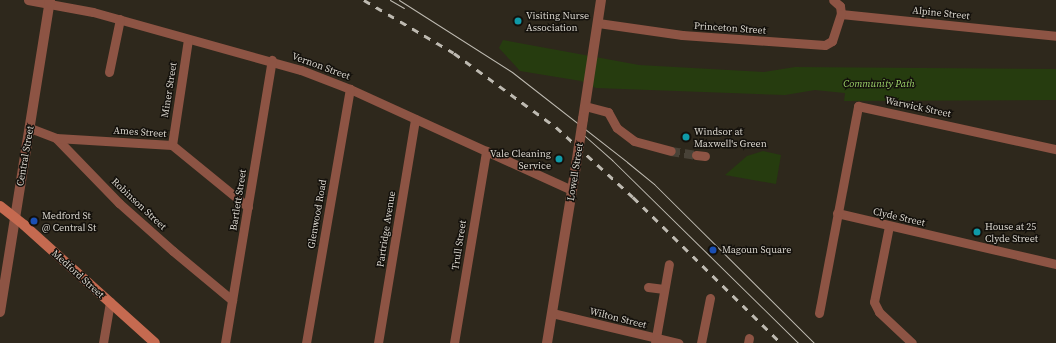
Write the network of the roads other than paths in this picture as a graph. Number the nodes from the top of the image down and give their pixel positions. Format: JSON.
{"nodes":[{"id":1,"x":28,"y":0,"type":"edge"},
{"id":2,"x":602,"y":0,"type":"edge"},
{"id":3,"x":833,"y":0,"type":"edge"},
{"id":4,"x":49,"y":3,"type":"edge"},
{"id":5,"x":841,"y":14,"type":"junction"},
{"id":6,"x":120,"y":19,"type":"junction"},
{"id":7,"x":598,"y":23,"type":"junction"},
{"id":8,"x":1056,"y":36,"type":"edge"},
{"id":9,"x":188,"y":38,"type":"junction"},
{"id":10,"x":272,"y":60,"type":"junction"},
{"id":11,"x":109,"y":72,"type":"dead end"},
{"id":12,"x":350,"y":88,"type":"junction"},
{"id":13,"x":585,"y":106,"type":"junction"},
{"id":14,"x":416,"y":119,"type":"junction"},
{"id":15,"x":30,"y":128,"type":"junction"},
{"id":16,"x":56,"y":138,"type":"junction"},
{"id":17,"x":172,"y":145,"type":"junction"},
{"id":18,"x":1056,"y":149,"type":"edge"},
{"id":19,"x":486,"y":151,"type":"junction"},
{"id":20,"x":671,"y":151,"type":"tunnel mouth"},
{"id":21,"x":572,"y":190,"type":"junction"},
{"id":22,"x":0,"y":206,"type":"edge"},
{"id":23,"x":248,"y":207,"type":"junction"},
{"id":24,"x":837,"y":213,"type":"junction"},
{"id":25,"x":15,"y":218,"type":"junction"},
{"id":26,"x":889,"y":226,"type":"junction"},
{"id":27,"x":669,"y":264,"type":"dead end"},
{"id":28,"x":1056,"y":264,"type":"edge"},
{"id":29,"x":648,"y":287,"type":"dead end"},
{"id":30,"x":664,"y":289,"type":"junction"},
{"id":31,"x":710,"y":298,"type":"dead end"},
{"id":32,"x":232,"y":300,"type":"junction"},
{"id":33,"x":110,"y":302,"type":"junction"},
{"id":34,"x":0,"y":312,"type":"edge"},
{"id":35,"x":552,"y":313,"type":"junction"},
{"id":36,"x":819,"y":313,"type":"dead end"},
{"id":37,"x":655,"y":340,"type":"edge"},
{"id":38,"x":103,"y":343,"type":"edge"},
{"id":39,"x":155,"y":343,"type":"edge"},
{"id":40,"x":225,"y":343,"type":"edge"},
{"id":41,"x":306,"y":343,"type":"edge"},
{"id":42,"x":378,"y":343,"type":"edge"},
{"id":43,"x":454,"y":343,"type":"edge"},
{"id":44,"x":547,"y":343,"type":"edge"},
{"id":45,"x":678,"y":343,"type":"edge"},
{"id":46,"x":701,"y":343,"type":"edge"},
{"id":47,"x":912,"y":343,"type":"edge"}],
"edges":[{"from":1,"to":4,"type":"street","name":"Vernon Street"},
{"from":2,"to":7,"type":"street","name":"Lowell Street"},
{"from":3,"to":5,"type":"street"},
{"from":4,"to":6,"type":"street","name":"Vernon Street"},
{"from":4,"to":15,"type":"street","name":"Central Street"},
{"from":5,"to":7,"type":"street","name":"Princeton Street"},
{"from":5,"to":8,"type":"street","name":"Alpine Street"},
{"from":6,"to":9,"type":"street","name":"Vernon Street"},
{"from":6,"to":11,"type":"street"},
{"from":7,"to":13,"type":"street","name":"Lowell Street"},
{"from":9,"to":10,"type":"street","name":"Vernon Street"},
{"from":9,"to":17,"type":"street","name":"Miner Street"},
{"from":10,"to":12,"type":"street","name":"Vernon Street"},
{"from":10,"to":23,"type":"street","name":"Bartlett Street"},
{"from":12,"to":14,"type":"street","name":"Vernon Street"},
{"from":12,"to":41,"type":"street","name":"Glenwood Road"},
{"from":13,"to":20,"type":"street"},
{"from":13,"to":21,"type":"street","name":"Lowell Street","bridge":true},
{"from":14,"to":19,"type":"street","name":"Vernon Street"},
{"from":14,"to":42,"type":"street","name":"Partridge Avenue"},
{"from":15,"to":16,"type":"street","name":"Robinson Street"},
{"from":15,"to":25,"type":"street","name":"Central Street"},
{"from":16,"to":17,"type":"street","name":"Ames Street"},
{"from":16,"to":32,"type":"street","name":"Robinson Street"},
{"from":17,"to":23,"type":"street","name":"Ames Street"},
{"from":18,"to":24,"type":"street","name":"Warwick Street"},
{"from":19,"to":21,"type":"street","name":"Vernon Street"},
{"from":19,"to":43,"type":"street","name":"Trull Street"},
{"from":21,"to":35,"type":"street","name":"Lowell Street"},
{"from":22,"to":25,"type":"main road","name":"Medford Street"},
{"from":23,"to":32,"type":"street","name":"Bartlett Street"},
{"from":24,"to":26,"type":"street","name":"Clyde Street"},
{"from":24,"to":36,"type":"street"},
{"from":25,"to":33,"type":"main road","name":"Medford Street"},
{"from":25,"to":34,"type":"street","name":"Central Street"},
{"from":26,"to":28,"type":"street","name":"Clyde Street"},
{"from":26,"to":47,"type":"street"},
{"from":27,"to":30,"type":"street"},
{"from":29,"to":30,"type":"street"},
{"from":30,"to":37,"type":"street"},
{"from":31,"to":46,"type":"street"},
{"from":32,"to":40,"type":"street","name":"Bartlett Street"},
{"from":33,"to":38,"type":"street"},
{"from":33,"to":39,"type":"main road","name":"Medford Street"},
{"from":35,"to":37,"type":"street","name":"Wilton Street"},
{"from":35,"to":44,"type":"street","name":"Lowell Street"},
{"from":37,"to":45,"type":"street","name":"Wilton Street"}]}
